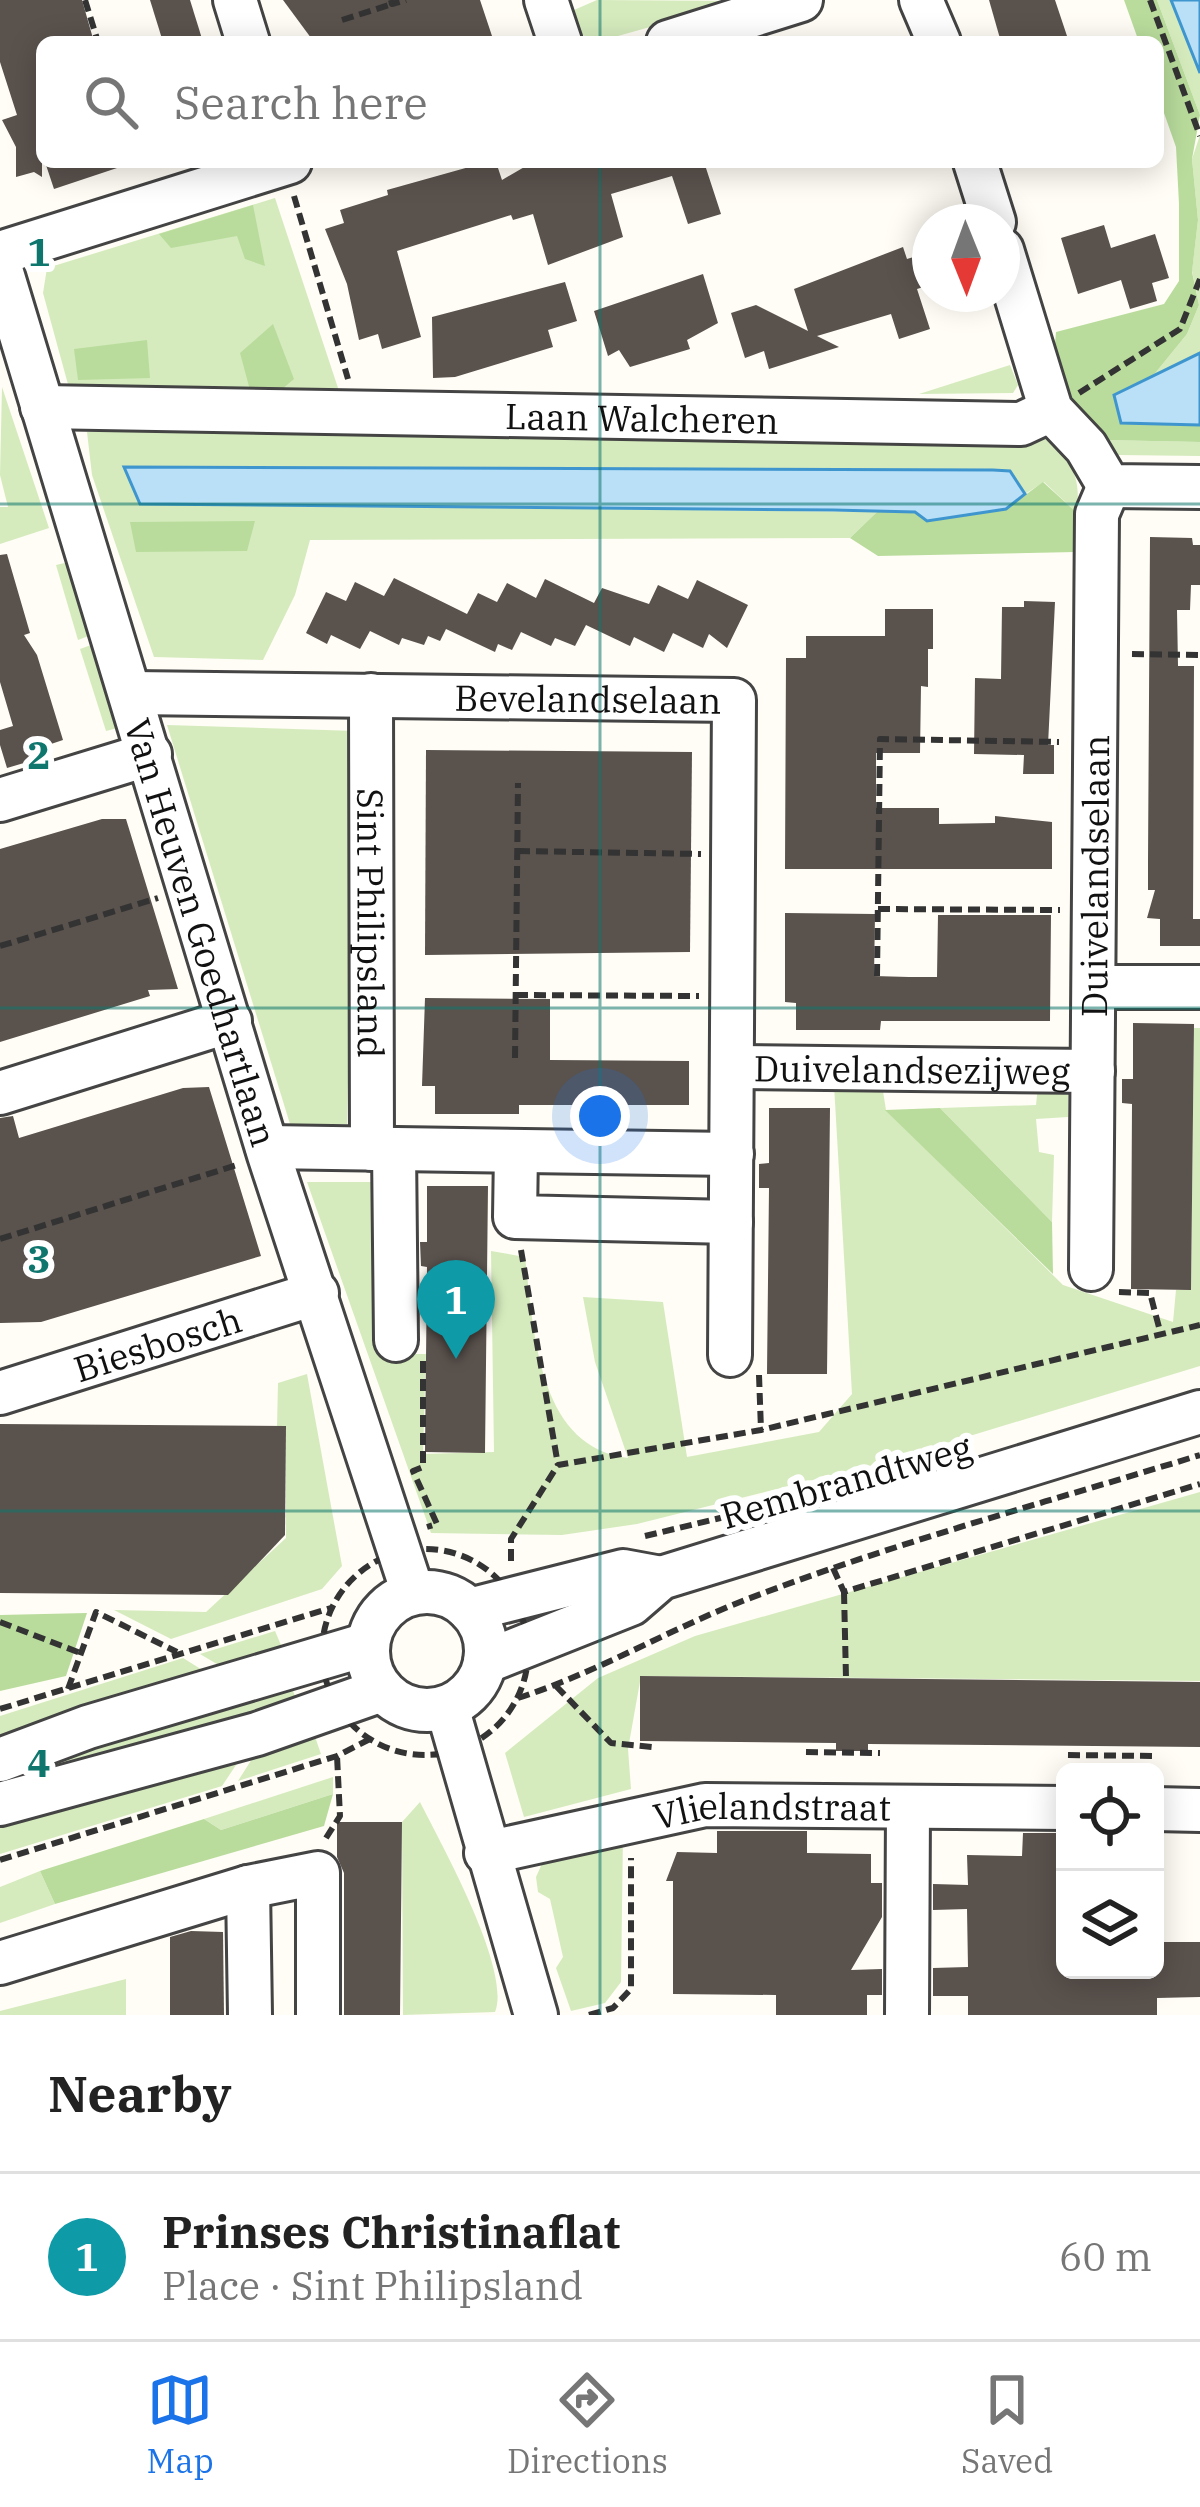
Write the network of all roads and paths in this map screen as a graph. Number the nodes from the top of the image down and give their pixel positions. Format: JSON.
{"nodes":[{"id":1,"x":85,"y":0,"type":"edge"},
{"id":2,"x":235,"y":0,"type":"edge"},
{"id":3,"x":406,"y":0,"type":"edge"},
{"id":4,"x":546,"y":0,"type":"edge"},
{"id":5,"x":801,"y":0,"type":"edge"},
{"id":6,"x":921,"y":0,"type":"edge"},
{"id":7,"x":1150,"y":0,"type":"edge"},
{"id":8,"x":392,"y":2,"type":"edge"},
{"id":9,"x":342,"y":20,"type":"dead end"},
{"id":10,"x":96,"y":36,"type":"edge"},
{"id":11,"x":246,"y":36,"type":"edge"},
{"id":12,"x":558,"y":36,"type":"edge"},
{"id":13,"x":687,"y":36,"type":"edge"},
{"id":14,"x":936,"y":36,"type":"edge"},
{"id":15,"x":1163,"y":36,"type":"edge"},
{"id":16,"x":1164,"y":38,"type":"edge"},
{"id":17,"x":1200,"y":136,"type":"edge"},
{"id":18,"x":270,"y":168,"type":"edge"},
{"id":19,"x":287,"y":168,"type":"edge"},
{"id":20,"x":977,"y":168,"type":"edge"},
{"id":21,"x":988,"y":204,"type":"edge"},
{"id":22,"x":0,"y":253,"type":"edge"},
{"id":23,"x":0,"y":266,"type":"edge"},
{"id":24,"x":1200,"y":279,"type":"edge"},
{"id":25,"x":1020,"y":309,"type":"edge"},
{"id":26,"x":42,"y":407,"type":"junction"},
{"id":27,"x":1051,"y":410,"type":"junction"},
{"id":28,"x":359,"y":414,"type":"junction"},
{"id":29,"x":1109,"y":486,"type":"junction"},
{"id":30,"x":1200,"y":487,"type":"edge"},
{"id":31,"x":1096,"y":654,"type":"junction"},
{"id":32,"x":1200,"y":655,"type":"edge"},
{"id":33,"x":132,"y":693,"type":"junction"},
{"id":34,"x":371,"y":695,"type":"junction"},
{"id":35,"x":1096,"y":742,"type":"junction"},
{"id":36,"x":150,"y":754,"type":"junction"},
{"id":37,"x":518,"y":783,"type":"dead end"},
{"id":38,"x":0,"y":800,"type":"edge"},
{"id":39,"x":518,"y":851,"type":"junction"},
{"id":40,"x":734,"y":854,"type":"junction"},
{"id":41,"x":190,"y":888,"type":"junction"},
{"id":42,"x":878,"y":909,"type":"junction"},
{"id":43,"x":1094,"y":910,"type":"junction"},
{"id":44,"x":0,"y":946,"type":"edge"},
{"id":45,"x":877,"y":976,"type":"dead end"},
{"id":46,"x":1094,"y":987,"type":"junction"},
{"id":47,"x":1200,"y":987,"type":"edge"},
{"id":48,"x":516,"y":994,"type":"junction"},
{"id":49,"x":732,"y":997,"type":"junction"},
{"id":50,"x":230,"y":1021,"type":"junction"},
{"id":51,"x":515,"y":1058,"type":"dead end"},
{"id":52,"x":732,"y":1067,"type":"junction"},
{"id":53,"x":1093,"y":1071,"type":"junction"},
{"id":54,"x":0,"y":1093,"type":"edge"},
{"id":55,"x":383,"y":1149,"type":"junction"},
{"id":56,"x":268,"y":1151,"type":"junction"},
{"id":57,"x":517,"y":1151,"type":"junction"},
{"id":58,"x":732,"y":1154,"type":"junction"},
{"id":59,"x":515,"y":1217,"type":"junction"},
{"id":60,"x":731,"y":1222,"type":"junction"},
{"id":61,"x":0,"y":1239,"type":"edge"},
{"id":62,"x":1091,"y":1269,"type":"joint"},
{"id":63,"x":317,"y":1293,"type":"junction"},
{"id":64,"x":1200,"y":1324,"type":"edge"},
{"id":65,"x":1161,"y":1335,"type":"junction"},
{"id":66,"x":396,"y":1340,"type":"joint"},
{"id":67,"x":730,"y":1355,"type":"dead end"},
{"id":68,"x":0,"y":1393,"type":"edge"},
{"id":69,"x":1200,"y":1412,"type":"edge"},
{"id":70,"x":1200,"y":1455,"type":"edge"},
{"id":71,"x":558,"y":1465,"type":"junction"},
{"id":72,"x":1200,"y":1484,"type":"edge"},
{"id":73,"x":758,"y":1508,"type":"dead end"},
{"id":74,"x":624,"y":1540,"type":"dead end"},
{"id":75,"x":393,"y":1544,"type":"junction"},
{"id":76,"x":534,"y":1557,"type":"dead end"},
{"id":77,"x":488,"y":1566,"type":"junction"},
{"id":78,"x":833,"y":1568,"type":"junction"},
{"id":79,"x":661,"y":1578,"type":"junction"},
{"id":80,"x":513,"y":1581,"type":"junction"},
{"id":81,"x":844,"y":1592,"type":"junction"},
{"id":82,"x":413,"y":1594,"type":"junction"},
{"id":83,"x":331,"y":1608,"type":"junction"},
{"id":84,"x":469,"y":1610,"type":"junction"},
{"id":85,"x":0,"y":1622,"type":"edge"},
{"id":86,"x":368,"y":1644,"type":"junction"},
{"id":87,"x":529,"y":1646,"type":"junction"},
{"id":88,"x":83,"y":1654,"type":"junction"},
{"id":89,"x":181,"y":1654,"type":"junction"},
{"id":90,"x":322,"y":1659,"type":"junction"},
{"id":91,"x":485,"y":1662,"type":"junction"},
{"id":92,"x":846,"y":1678,"type":"dead end"},
{"id":93,"x":556,"y":1686,"type":"junction"},
{"id":94,"x":68,"y":1690,"type":"junction"},
{"id":95,"x":382,"y":1690,"type":"junction"},
{"id":96,"x":518,"y":1698,"type":"junction"},
{"id":97,"x":337,"y":1706,"type":"junction"},
{"id":98,"x":447,"y":1707,"type":"junction"},
{"id":99,"x":0,"y":1709,"type":"edge"},
{"id":100,"x":370,"y":1739,"type":"junction"},
{"id":101,"x":652,"y":1748,"type":"dead end"},
{"id":102,"x":458,"y":1751,"type":"junction"},
{"id":103,"x":806,"y":1752,"type":"dead end"},
{"id":104,"x":880,"y":1753,"type":"dead end"},
{"id":105,"x":1068,"y":1755,"type":"dead end"},
{"id":106,"x":337,"y":1756,"type":"junction"},
{"id":107,"x":1154,"y":1756,"type":"dead end"},
{"id":108,"x":0,"y":1760,"type":"edge"},
{"id":109,"x":0,"y":1804,"type":"edge"},
{"id":110,"x":908,"y":1807,"type":"junction"},
{"id":111,"x":1056,"y":1808,"type":"edge"},
{"id":112,"x":1164,"y":1810,"type":"edge"},
{"id":113,"x":1200,"y":1810,"type":"edge"},
{"id":114,"x":631,"y":1820,"type":"junction"},
{"id":115,"x":486,"y":1853,"type":"junction"},
{"id":116,"x":0,"y":1860,"type":"edge"},
{"id":117,"x":318,"y":1873,"type":"junction"},
{"id":118,"x":248,"y":1887,"type":"junction"},
{"id":119,"x":0,"y":1963,"type":"edge"},
{"id":120,"x":250,"y":2015,"type":"edge"},
{"id":121,"x":318,"y":2015,"type":"edge"},
{"id":122,"x":536,"y":2015,"type":"edge"},
{"id":123,"x":589,"y":2015,"type":"edge"},
{"id":124,"x":907,"y":2015,"type":"edge"}],
"edges":[{"from":1,"to":10,"type":"path"},
{"from":2,"to":11,"type":"street"},
{"from":3,"to":8,"type":"path"},
{"from":4,"to":12,"type":"street"},
{"from":5,"to":13,"type":"street"},
{"from":6,"to":14,"type":"street"},
{"from":7,"to":15,"type":"path"},
{"from":8,"to":9,"type":"path"},
{"from":16,"to":17,"type":"path"},
{"from":18,"to":22,"type":"street"},
{"from":19,"to":28,"type":"path"},
{"from":20,"to":21,"type":"street"},
{"from":23,"to":26,"type":"street","name":"Van Heuven Goedhartlaan"},
{"from":24,"to":27,"type":"path"},
{"from":25,"to":27,"type":"street"},
{"from":26,"to":28,"type":"street","name":"Laan Walcheren"},
{"from":26,"to":33,"type":"street","name":"Van Heuven Goedhartlaan"},
{"from":27,"to":28,"type":"street","name":"Laan Walcheren"},
{"from":27,"to":29,"type":"street"},
{"from":29,"to":30,"type":"street"},
{"from":29,"to":31,"type":"street","name":"Duivelandselaan"},
{"from":31,"to":32,"type":"path"},
{"from":31,"to":35,"type":"street","name":"Duivelandselaan"},
{"from":33,"to":34,"type":"street","name":"Bevelandselaan"},
{"from":33,"to":36,"type":"street","name":"Van Heuven Goedhartlaan"},
{"from":34,"to":40,"type":"street","name":"Bevelandselaan"},
{"from":34,"to":55,"type":"street","name":"Sint Philipsland"},
{"from":35,"to":42,"type":"path"},
{"from":35,"to":43,"type":"street","name":"Duivelandselaan"},
{"from":36,"to":38,"type":"street"},
{"from":36,"to":41,"type":"street","name":"Van Heuven Goedhartlaan"},
{"from":37,"to":39,"type":"path"},
{"from":39,"to":40,"type":"path"},
{"from":39,"to":48,"type":"path"},
{"from":40,"to":49,"type":"street","name":"Bevelandselaan"},
{"from":41,"to":44,"type":"path"},
{"from":41,"to":50,"type":"street","name":"Van Heuven Goedhartlaan"},
{"from":42,"to":43,"type":"path"},
{"from":42,"to":45,"type":"path"},
{"from":43,"to":46,"type":"street","name":"Duivelandselaan"},
{"from":46,"to":47,"type":"street"},
{"from":46,"to":53,"type":"street","name":"Duivelandselaan"},
{"from":48,"to":49,"type":"path"},
{"from":48,"to":51,"type":"path"},
{"from":49,"to":52,"type":"street","name":"Bevelandselaan"},
{"from":50,"to":54,"type":"street"},
{"from":50,"to":56,"type":"street","name":"Van Heuven Goedhartlaan"},
{"from":52,"to":53,"type":"street","name":"Duivelandsezijweg"},
{"from":52,"to":58,"type":"street","name":"Bevelandselaan"},
{"from":53,"to":62,"type":"street","name":"Duivelandselaan"},
{"from":55,"to":56,"type":"street"},
{"from":55,"to":57,"type":"street"},
{"from":55,"to":66,"type":"street","name":"Sint Philipsland"},
{"from":56,"to":61,"type":"path"},
{"from":56,"to":63,"type":"street","name":"Van Heuven Goedhartlaan"},
{"from":57,"to":58,"type":"street"},
{"from":57,"to":59,"type":"street"},
{"from":58,"to":60,"type":"street","name":"Bevelandselaan"},
{"from":59,"to":60,"type":"street"},
{"from":59,"to":71,"type":"path"},
{"from":60,"to":67,"type":"street","name":"Bevelandselaan"},
{"from":62,"to":65,"type":"path"},
{"from":63,"to":68,"type":"street","name":"Biesbosch"},
{"from":63,"to":75,"type":"street","name":"Van Heuven Goedhartlaan"},
{"from":64,"to":65,"type":"path"},
{"from":65,"to":71,"type":"path"},
{"from":66,"to":75,"type":"path"},
{"from":69,"to":79,"type":"street","name":"Rembrandtweg"},
{"from":70,"to":78,"type":"path"},
{"from":71,"to":80,"type":"path"},
{"from":72,"to":81,"type":"path"},
{"from":73,"to":74,"type":"path","name":"Rembrandtweg"},
{"from":75,"to":77,"type":"path"},
{"from":75,"to":82,"type":"street","name":"Van Heuven Goedhartlaan"},
{"from":75,"to":83,"type":"path"},
{"from":76,"to":80,"type":"path"},
{"from":77,"to":80,"type":"path"},
{"from":77,"to":80,"type":"path"},
{"from":78,"to":81,"type":"path"},
{"from":78,"to":93,"type":"path"},
{"from":79,"to":80,"type":"street","name":"Rembrandtweg"},
{"from":79,"to":87,"type":"street","name":"Rembrandtweg"},
{"from":80,"to":84,"type":"street","name":"Rembrandtweg"},
{"from":80,"to":87,"type":"path"},
{"from":81,"to":92,"type":"path"},
{"from":82,"to":84,"type":"street"},
{"from":82,"to":86,"type":"street"},
{"from":83,"to":89,"type":"path"},
{"from":83,"to":90,"type":"path"},
{"from":84,"to":91,"type":"street"},
{"from":85,"to":88,"type":"path"},
{"from":86,"to":90,"type":"street"},
{"from":86,"to":95,"type":"street"},
{"from":87,"to":91,"type":"street","name":"Rembrandtweg"},
{"from":87,"to":96,"type":"path"},
{"from":88,"to":89,"type":"path"},
{"from":88,"to":94,"type":"path"},
{"from":89,"to":94,"type":"path"},
{"from":90,"to":97,"type":"path"},
{"from":90,"to":108,"type":"street"},
{"from":91,"to":98,"type":"street"},
{"from":93,"to":96,"type":"path"},
{"from":93,"to":101,"type":"path"},
{"from":94,"to":99,"type":"path"},
{"from":95,"to":97,"type":"street"},
{"from":95,"to":98,"type":"street"},
{"from":96,"to":102,"type":"path"},
{"from":97,"to":100,"type":"path"},
{"from":97,"to":109,"type":"street"},
{"from":98,"to":102,"type":"street"},
{"from":100,"to":102,"type":"path"},
{"from":100,"to":106,"type":"path"},
{"from":102,"to":115,"type":"street"},
{"from":103,"to":104,"type":"path"},
{"from":105,"to":107,"type":"path"},
{"from":106,"to":116,"type":"path"},
{"from":106,"to":117,"type":"path"},
{"from":110,"to":111,"type":"street","name":"Vlielandstraat"},
{"from":110,"to":114,"type":"street","name":"Vlielandstraat"},
{"from":110,"to":124,"type":"street"},
{"from":112,"to":113,"type":"street"},
{"from":114,"to":115,"type":"street","name":"Vlielandstraat"},
{"from":114,"to":123,"type":"path"},
{"from":115,"to":122,"type":"street"},
{"from":117,"to":118,"type":"street"},
{"from":117,"to":121,"type":"street"},
{"from":118,"to":119,"type":"street"},
{"from":118,"to":120,"type":"street"}]}
